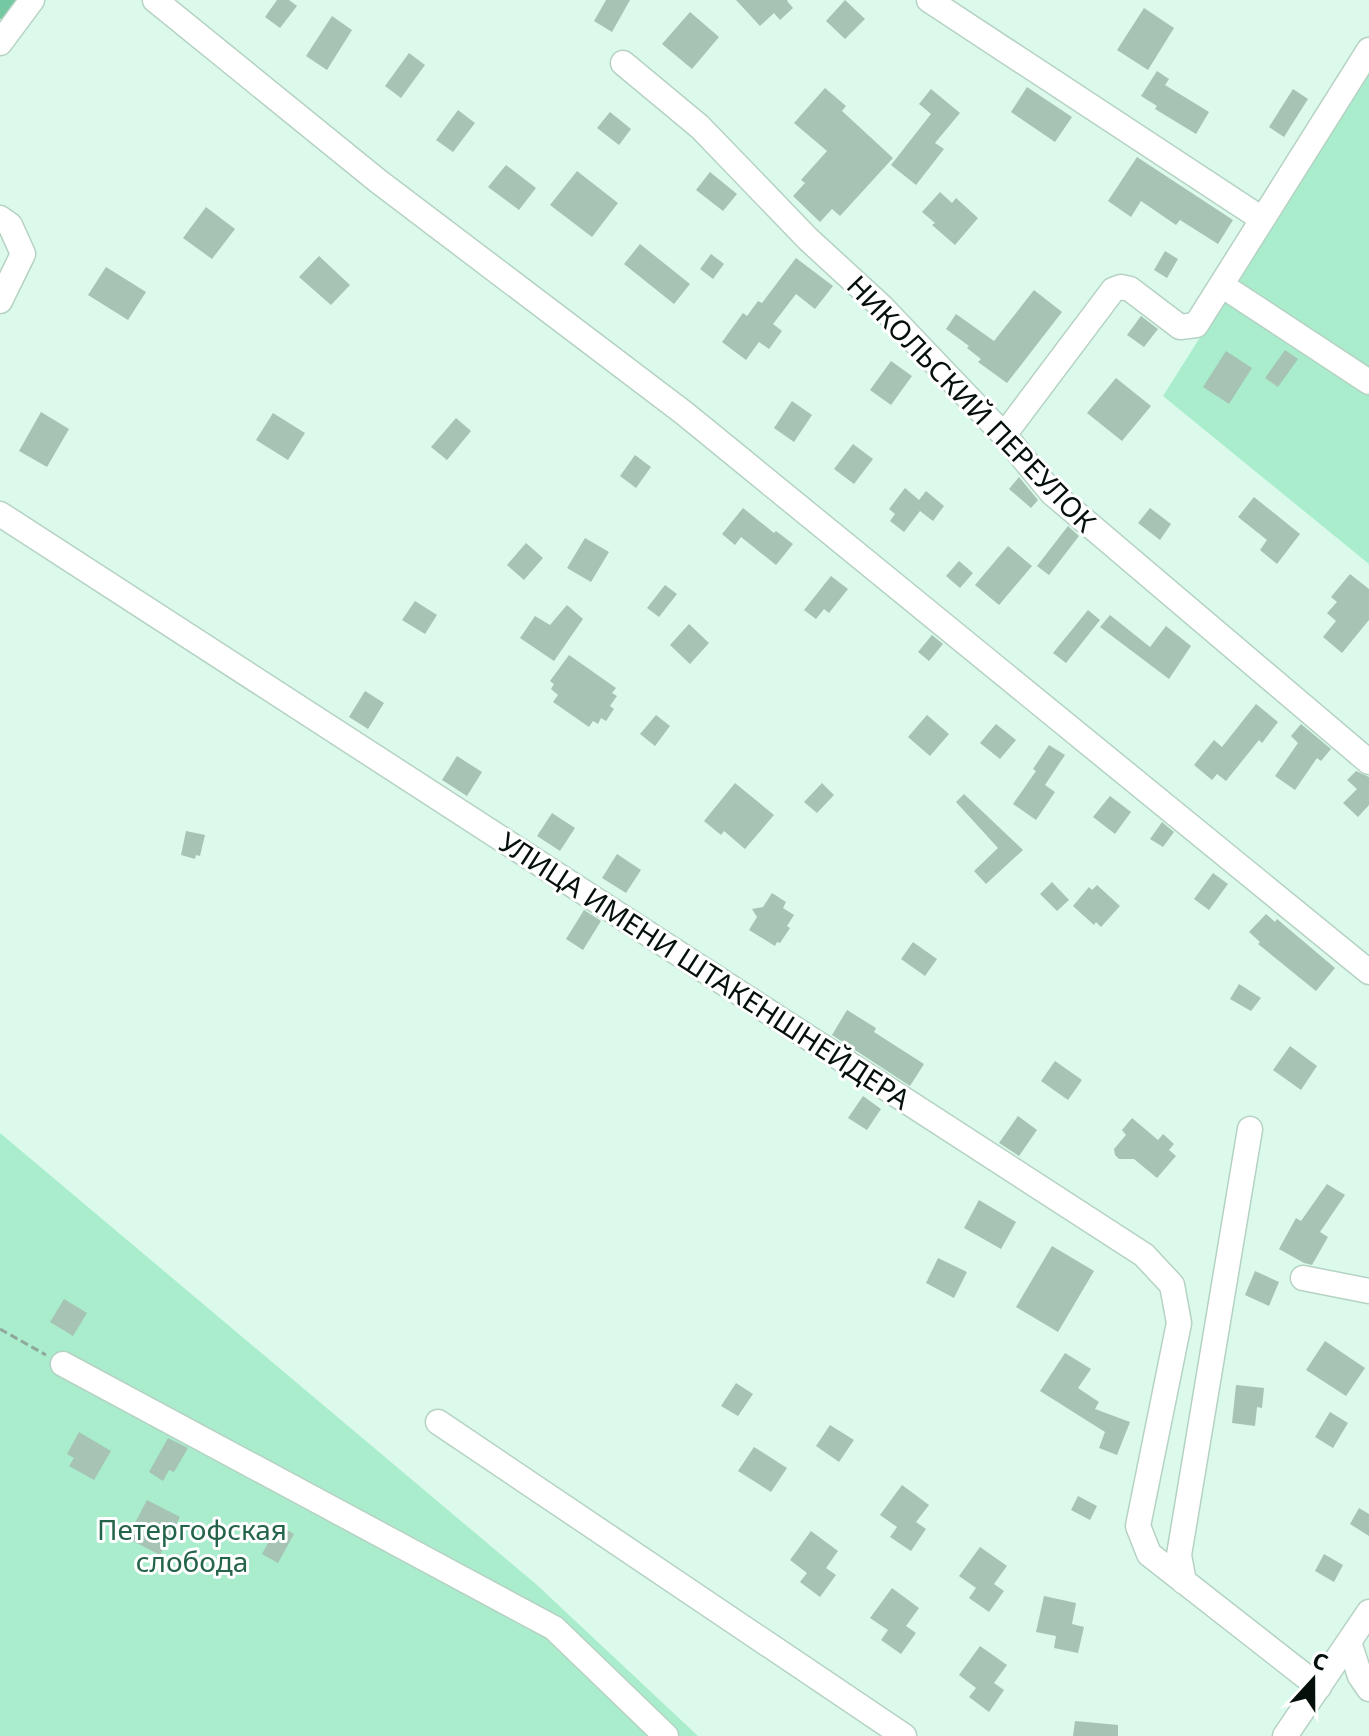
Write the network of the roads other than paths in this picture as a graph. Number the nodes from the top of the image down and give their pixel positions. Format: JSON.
{"nodes":[{"id":1,"x":32,"y":0,"type":"edge"},
{"id":2,"x":155,"y":0,"type":"edge"},
{"id":3,"x":929,"y":0,"type":"edge"},
{"id":4,"x":0,"y":43,"type":"edge"},
{"id":5,"x":1369,"y":50,"type":"edge"},
{"id":6,"x":623,"y":63,"type":"dead end"},
{"id":7,"x":0,"y":218,"type":"edge"},
{"id":8,"x":1262,"y":219,"type":"junction"},
{"id":9,"x":1223,"y":286,"type":"junction"},
{"id":10,"x":0,"y":301,"type":"edge"},
{"id":11,"x":1369,"y":382,"type":"edge"},
{"id":12,"x":1004,"y":435,"type":"junction"},
{"id":13,"x":0,"y":514,"type":"edge"},
{"id":14,"x":1369,"y":762,"type":"edge"},
{"id":15,"x":1369,"y":972,"type":"edge"},
{"id":16,"x":1250,"y":1129,"type":"dead end"},
{"id":17,"x":1303,"y":1278,"type":"dead end"},
{"id":18,"x":1369,"y":1291,"type":"edge"},
{"id":19,"x":63,"y":1364,"type":"road end"},
{"id":20,"x":438,"y":1422,"type":"dead end"},
{"id":21,"x":1178,"y":1576,"type":"junction"},
{"id":22,"x":1369,"y":1612,"type":"edge"},
{"id":23,"x":1349,"y":1642,"type":"junction"},
{"id":24,"x":1319,"y":1687,"type":"junction"},
{"id":25,"x":1369,"y":1689,"type":"edge"},
{"id":26,"x":666,"y":1736,"type":"edge"},
{"id":27,"x":904,"y":1736,"type":"edge"},
{"id":28,"x":1285,"y":1736,"type":"edge"}],
"edges":[{"from":1,"to":4,"type":"street"},
{"from":2,"to":15,"type":"street"},
{"from":3,"to":8,"type":"street"},
{"from":5,"to":8,"type":"street"},
{"from":6,"to":12,"type":"street","name":"НИКОЛЬСКИЙ ПЕРЕУЛОК"},
{"from":7,"to":10,"type":"street"},
{"from":8,"to":9,"type":"street"},
{"from":9,"to":11,"type":"street"},
{"from":9,"to":12,"type":"street"},
{"from":12,"to":14,"type":"street","name":"НИКОЛЬСКИЙ ПЕРЕУЛОК"},
{"from":13,"to":21,"type":"street","name":"УЛИЦА ИМЕНИ ШТАКЕНШНЕЙДЕРА"},
{"from":16,"to":21,"type":"street"},
{"from":17,"to":18,"type":"street"},
{"from":19,"to":26,"type":"street"},
{"from":20,"to":27,"type":"street"},
{"from":21,"to":24,"type":"street"},
{"from":22,"to":23,"type":"street"},
{"from":23,"to":24,"type":"street"},
{"from":23,"to":25,"type":"street"},
{"from":24,"to":28,"type":"street"}]}
